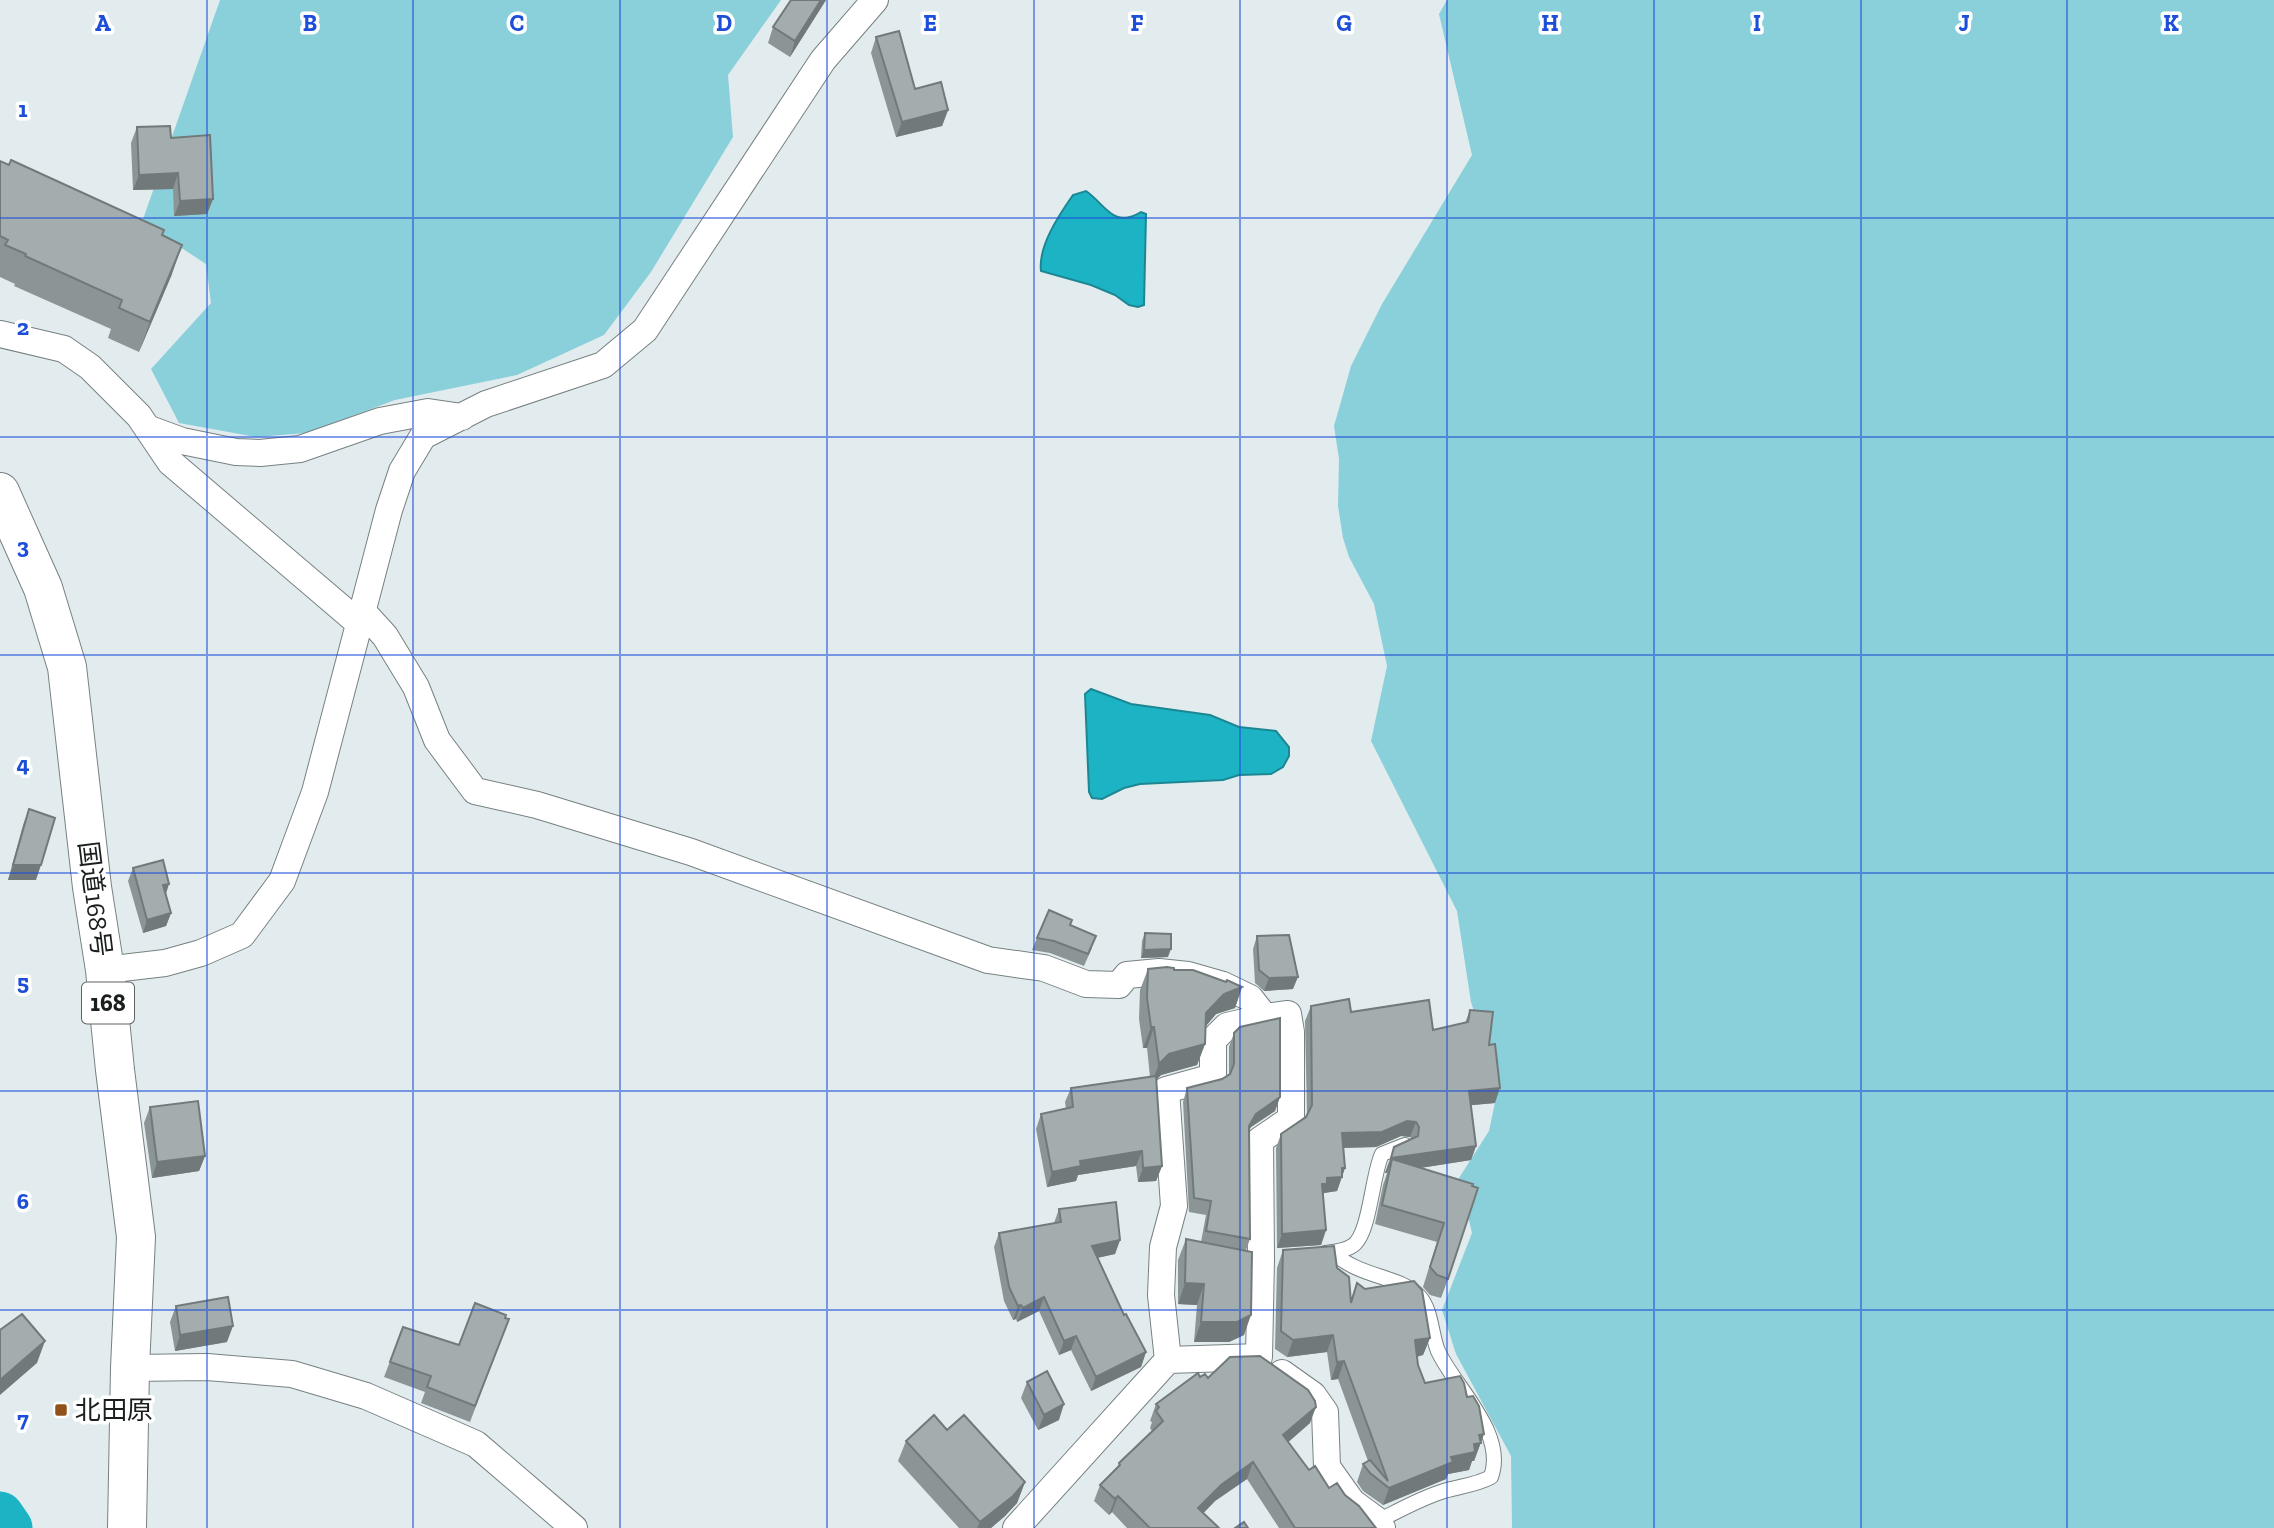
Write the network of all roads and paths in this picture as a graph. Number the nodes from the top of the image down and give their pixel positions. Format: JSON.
{"nodes":[{"id":1,"x":875,"y":0,"type":"edge"},
{"id":2,"x":0,"y":334,"type":"edge"},
{"id":3,"x":461,"y":416,"type":"junction"},
{"id":4,"x":147,"y":428,"type":"junction"},
{"id":5,"x":0,"y":492,"type":"edge"},
{"id":6,"x":362,"y":618,"type":"junction"},
{"id":7,"x":104,"y":970,"type":"junction"},
{"id":8,"x":1265,"y":1017,"type":"junction"},
{"id":9,"x":1405,"y":1145,"type":"edge"},
{"id":10,"x":1334,"y":1252,"type":"junction"},
{"id":11,"x":1310,"y":1255,"type":"edge"},
{"id":12,"x":1259,"y":1357,"type":"junction"},
{"id":13,"x":1168,"y":1360,"type":"junction"},
{"id":14,"x":130,"y":1368,"type":"junction"},
{"id":15,"x":1380,"y":1524,"type":"edge"},
{"id":16,"x":127,"y":1528,"type":"edge"},
{"id":17,"x":574,"y":1528,"type":"edge"},
{"id":18,"x":1016,"y":1528,"type":"edge"}],
"edges":[{"from":1,"to":3,"type":"street"},
{"from":2,"to":4,"type":"street"},
{"from":3,"to":4,"type":"street"},
{"from":3,"to":6,"type":"street"},
{"from":4,"to":6,"type":"street"},
{"from":5,"to":7,"type":"highway","name":"国道168号","number":"168"},
{"from":6,"to":7,"type":"street"},
{"from":6,"to":8,"type":"street"},
{"from":7,"to":14,"type":"highway","name":"国道168号","number":"168"},
{"from":8,"to":12,"type":"street"},
{"from":8,"to":13,"type":"street"},
{"from":9,"to":10,"type":"lane"},
{"from":10,"to":11,"type":"lane"},
{"from":10,"to":15,"type":"lane"},
{"from":12,"to":13,"type":"street"},
{"from":12,"to":15,"type":"street"},
{"from":13,"to":18,"type":"street"},
{"from":14,"to":16,"type":"highway","name":"国道168号","number":"168"},
{"from":14,"to":17,"type":"street"}]}
